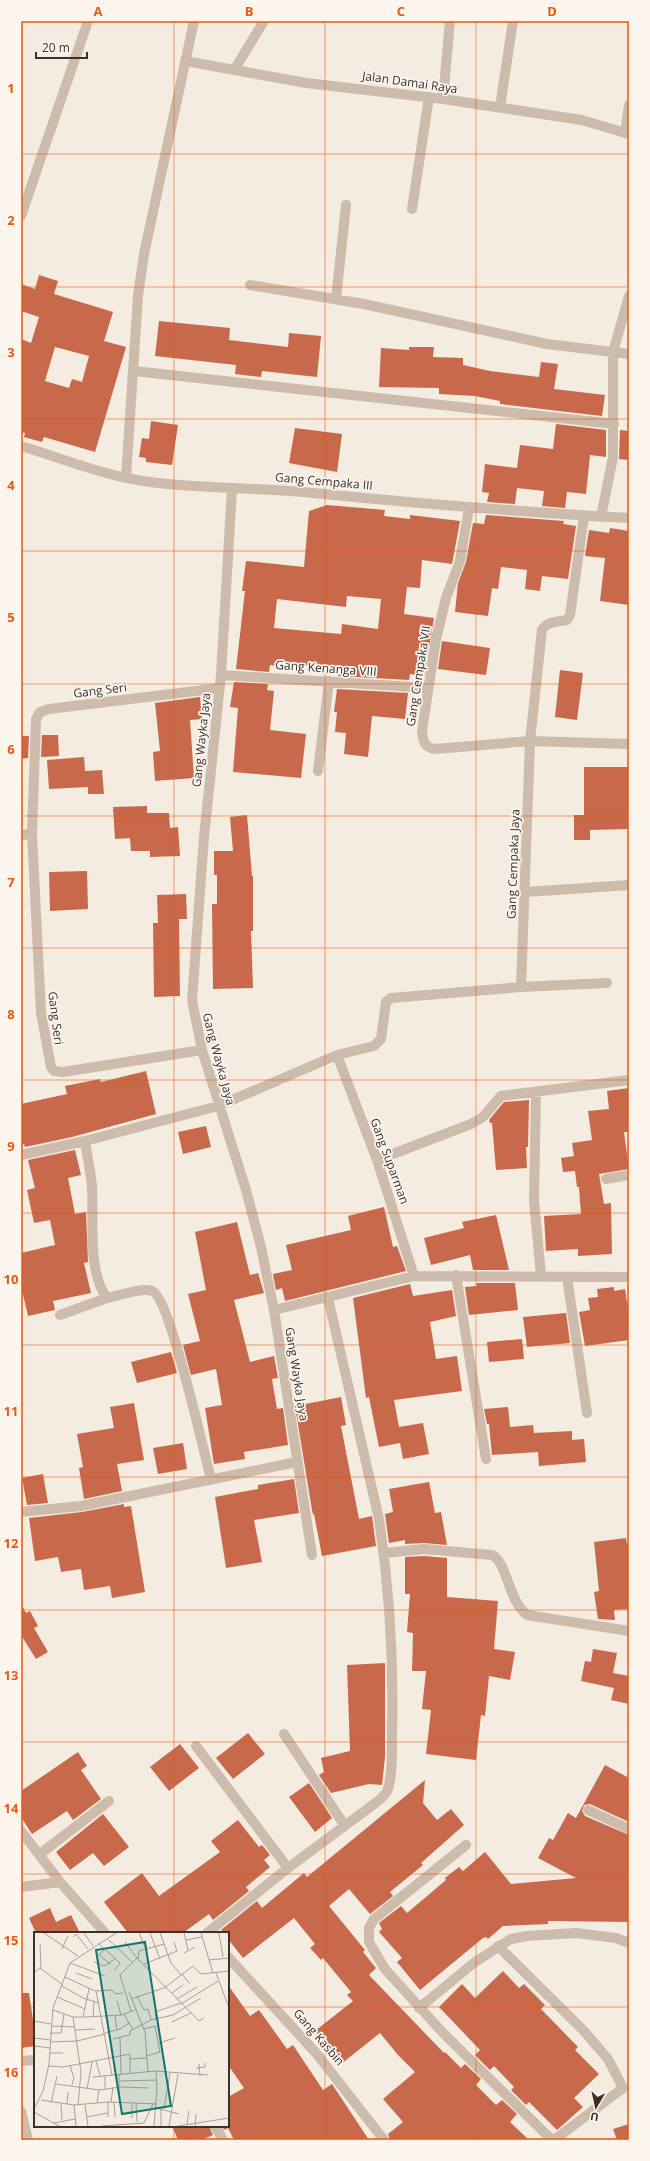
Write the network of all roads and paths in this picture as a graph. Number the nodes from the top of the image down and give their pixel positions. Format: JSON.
{"nodes":[{"id":1,"x":88,"y":21,"type":"edge"},
{"id":2,"x":194,"y":21,"type":"edge"},
{"id":3,"x":264,"y":21,"type":"edge"},
{"id":4,"x":450,"y":21,"type":"edge"},
{"id":5,"x":513,"y":21,"type":"edge"},
{"id":6,"x":185,"y":61,"type":"junction"},
{"id":7,"x":234,"y":70,"type":"junction"},
{"id":8,"x":429,"y":97,"type":"junction"},
{"id":9,"x":443,"y":98,"type":"junction"},
{"id":10,"x":629,"y":105,"type":"edge"},
{"id":11,"x":500,"y":107,"type":"junction"},
{"id":12,"x":627,"y":134,"type":"edge"},
{"id":13,"x":346,"y":205,"type":"dead end"},
{"id":14,"x":412,"y":209,"type":"dead end"},
{"id":15,"x":21,"y":216,"type":"edge"},
{"id":16,"x":250,"y":285,"type":"dead end"},
{"id":17,"x":629,"y":296,"type":"edge"},
{"id":18,"x":336,"y":298,"type":"junction"},
{"id":19,"x":612,"y":352,"type":"junction"},
{"id":20,"x":629,"y":354,"type":"edge"},
{"id":21,"x":134,"y":371,"type":"junction"},
{"id":22,"x":614,"y":424,"type":"junction"},
{"id":23,"x":21,"y":446,"type":"edge"},
{"id":24,"x":126,"y":478,"type":"junction"},
{"id":25,"x":232,"y":489,"type":"junction"},
{"id":26,"x":469,"y":508,"type":"junction"},
{"id":27,"x":584,"y":516,"type":"junction"},
{"id":28,"x":601,"y":517,"type":"junction"},
{"id":29,"x":629,"y":518,"type":"edge"},
{"id":30,"x":221,"y":675,"type":"junction"},
{"id":31,"x":329,"y":681,"type":"junction"},
{"id":32,"x":220,"y":688,"type":"junction"},
{"id":33,"x":428,"y":688,"type":"junction"},
{"id":34,"x":530,"y":740,"type":"junction"},
{"id":35,"x":629,"y":744,"type":"edge"},
{"id":36,"x":318,"y":771,"type":"dead end"},
{"id":37,"x":21,"y":834,"type":"edge"},
{"id":38,"x":32,"y":834,"type":"junction"},
{"id":39,"x":629,"y":885,"type":"edge"},
{"id":40,"x":526,"y":892,"type":"junction"},
{"id":41,"x":607,"y":983,"type":"dead end"},
{"id":42,"x":521,"y":987,"type":"junction"},
{"id":43,"x":202,"y":1050,"type":"junction"},
{"id":44,"x":337,"y":1055,"type":"junction"},
{"id":45,"x":629,"y":1080,"type":"edge"},
{"id":46,"x":536,"y":1092,"type":"junction"},
{"id":47,"x":218,"y":1106,"type":"junction"},
{"id":48,"x":85,"y":1141,"type":"junction"},
{"id":49,"x":21,"y":1155,"type":"edge"},
{"id":50,"x":377,"y":1160,"type":"junction"},
{"id":51,"x":629,"y":1175,"type":"edge"},
{"id":52,"x":606,"y":1179,"type":"dead end"},
{"id":53,"x":456,"y":1275,"type":"junction"},
{"id":54,"x":414,"y":1276,"type":"junction"},
{"id":55,"x":541,"y":1276,"type":"junction"},
{"id":56,"x":567,"y":1277,"type":"junction"},
{"id":57,"x":629,"y":1277,"type":"edge"},
{"id":58,"x":107,"y":1298,"type":"junction"},
{"id":59,"x":328,"y":1298,"type":"junction"},
{"id":60,"x":274,"y":1310,"type":"junction"},
{"id":61,"x":60,"y":1315,"type":"dead end"},
{"id":62,"x":587,"y":1413,"type":"dead end"},
{"id":63,"x":486,"y":1459,"type":"dead end"},
{"id":64,"x":297,"y":1462,"type":"junction"},
{"id":65,"x":211,"y":1479,"type":"junction"},
{"id":66,"x":21,"y":1512,"type":"edge"},
{"id":67,"x":384,"y":1553,"type":"junction"},
{"id":68,"x":312,"y":1555,"type":"dead end"},
{"id":69,"x":629,"y":1631,"type":"edge"},
{"id":70,"x":284,"y":1734,"type":"dead end"},
{"id":71,"x":196,"y":1746,"type":"dead end"},
{"id":72,"x":110,"y":1801,"type":"dead end"},
{"id":73,"x":588,"y":1810,"type":"dead end"},
{"id":74,"x":345,"y":1826,"type":"junction"},
{"id":75,"x":629,"y":1829,"type":"edge"},
{"id":76,"x":21,"y":1831,"type":"edge"},
{"id":77,"x":466,"y":1845,"type":"dead end"},
{"id":78,"x":40,"y":1854,"type":"junction"},
{"id":79,"x":288,"y":1868,"type":"junction"},
{"id":80,"x":60,"y":1882,"type":"junction"},
{"id":81,"x":21,"y":1887,"type":"edge"},
{"id":82,"x":104,"y":1932,"type":"edge"},
{"id":83,"x":208,"y":1932,"type":"edge"},
{"id":84,"x":629,"y":1943,"type":"edge"},
{"id":85,"x":498,"y":1946,"type":"junction"},
{"id":86,"x":229,"y":1958,"type":"edge"},
{"id":87,"x":419,"y":2008,"type":"junction"},
{"id":88,"x":34,"y":2060,"type":"edge"},
{"id":89,"x":21,"y":2061,"type":"edge"},
{"id":90,"x":626,"y":2088,"type":"edge"},
{"id":91,"x":21,"y":2110,"type":"edge"},
{"id":92,"x":216,"y":2127,"type":"edge"},
{"id":93,"x":28,"y":2140,"type":"edge"},
{"id":94,"x":223,"y":2140,"type":"edge"},
{"id":95,"x":384,"y":2140,"type":"edge"},
{"id":96,"x":553,"y":2140,"type":"edge"}],
"edges":[{"from":1,"to":15,"type":"street"},
{"from":2,"to":6,"type":"street"},
{"from":3,"to":7,"type":"street"},
{"from":4,"to":9,"type":"street"},
{"from":5,"to":11,"type":"street"},
{"from":6,"to":7,"type":"street","name":"Jalan Damai Raya"},
{"from":6,"to":21,"type":"street"},
{"from":7,"to":8,"type":"street","name":"Jalan Damai Raya"},
{"from":8,"to":9,"type":"street","name":"Jalan Damai Raya"},
{"from":8,"to":14,"type":"street"},
{"from":9,"to":11,"type":"street","name":"Jalan Damai Raya"},
{"from":10,"to":12,"type":"street"},
{"from":11,"to":12,"type":"street","name":"Jalan Damai Raya"},
{"from":13,"to":18,"type":"street"},
{"from":16,"to":18,"type":"street"},
{"from":17,"to":19,"type":"street"},
{"from":18,"to":19,"type":"street"},
{"from":19,"to":20,"type":"street"},
{"from":19,"to":22,"type":"street"},
{"from":21,"to":22,"type":"street"},
{"from":21,"to":24,"type":"street"},
{"from":22,"to":28,"type":"street"},
{"from":23,"to":24,"type":"street","name":"Gang Cempaka III"},
{"from":24,"to":25,"type":"street","name":"Gang Cempaka III"},
{"from":25,"to":26,"type":"street","name":"Gang Cempaka III"},
{"from":25,"to":30,"type":"street","name":"Gang Wayka Jaya"},
{"from":26,"to":27,"type":"street","name":"Gang Cempaka III"},
{"from":26,"to":33,"type":"street","name":"Gang Cempaka VII"},
{"from":27,"to":28,"type":"street","name":"Gang Cempaka III"},
{"from":27,"to":34,"type":"street","name":"Gang Cempaka Jaya"},
{"from":28,"to":29,"type":"street","name":"Gang Cempaka III"},
{"from":30,"to":31,"type":"street","name":"Gang Kenanga VIII"},
{"from":30,"to":32,"type":"street","name":"Gang Wayka Jaya"},
{"from":31,"to":33,"type":"street","name":"Gang Kenanga VIII"},
{"from":31,"to":36,"type":"street"},
{"from":32,"to":38,"type":"street","name":"Gang Seri"},
{"from":32,"to":43,"type":"street","name":"Gang Wayka Jaya"},
{"from":33,"to":34,"type":"street","name":"Gang Cempaka VII"},
{"from":34,"to":35,"type":"street","name":"Gang Cempaka VII"},
{"from":34,"to":40,"type":"street","name":"Gang Cempaka Jaya"},
{"from":37,"to":38,"type":"street"},
{"from":38,"to":43,"type":"street","name":"Gang Seri"},
{"from":39,"to":40,"type":"street"},
{"from":40,"to":42,"type":"street","name":"Gang Cempaka Jaya"},
{"from":41,"to":42,"type":"street"},
{"from":42,"to":44,"type":"street"},
{"from":43,"to":47,"type":"street","name":"Gang Wayka Jaya"},
{"from":44,"to":47,"type":"street"},
{"from":44,"to":50,"type":"street","name":"Gang Suparman"},
{"from":45,"to":46,"type":"street"},
{"from":46,"to":50,"type":"street"},
{"from":46,"to":55,"type":"street"},
{"from":47,"to":48,"type":"street"},
{"from":47,"to":60,"type":"street","name":"Gang Wayka Jaya"},
{"from":48,"to":49,"type":"street"},
{"from":48,"to":58,"type":"street"},
{"from":50,"to":54,"type":"street","name":"Gang Suparman"},
{"from":51,"to":52,"type":"street"},
{"from":53,"to":54,"type":"street"},
{"from":53,"to":55,"type":"street"},
{"from":53,"to":63,"type":"street"},
{"from":54,"to":59,"type":"street"},
{"from":55,"to":56,"type":"street"},
{"from":56,"to":57,"type":"street"},
{"from":56,"to":62,"type":"street"},
{"from":58,"to":61,"type":"street"},
{"from":58,"to":65,"type":"street"},
{"from":59,"to":60,"type":"street"},
{"from":59,"to":67,"type":"street"},
{"from":60,"to":64,"type":"street","name":"Gang Wayka Jaya"},
{"from":64,"to":65,"type":"street"},
{"from":64,"to":68,"type":"street","name":"Gang Wayka Jaya"},
{"from":65,"to":66,"type":"street"},
{"from":67,"to":69,"type":"street"},
{"from":67,"to":74,"type":"street"},
{"from":70,"to":74,"type":"street"},
{"from":71,"to":79,"type":"street"},
{"from":72,"to":78,"type":"street"},
{"from":73,"to":75,"type":"street"},
{"from":74,"to":79,"type":"street"},
{"from":76,"to":78,"type":"street"},
{"from":77,"to":87,"type":"street"},
{"from":78,"to":80,"type":"street"},
{"from":79,"to":83,"type":"street"},
{"from":80,"to":81,"type":"street"},
{"from":80,"to":82,"type":"street"},
{"from":84,"to":85,"type":"street"},
{"from":85,"to":87,"type":"street"},
{"from":85,"to":90,"type":"street"},
{"from":86,"to":95,"type":"street","name":"Gang Kasbin"},
{"from":87,"to":96,"type":"street"},
{"from":88,"to":89,"type":"street"},
{"from":90,"to":96,"type":"street"},
{"from":91,"to":93,"type":"street"},
{"from":92,"to":94,"type":"street"}]}
